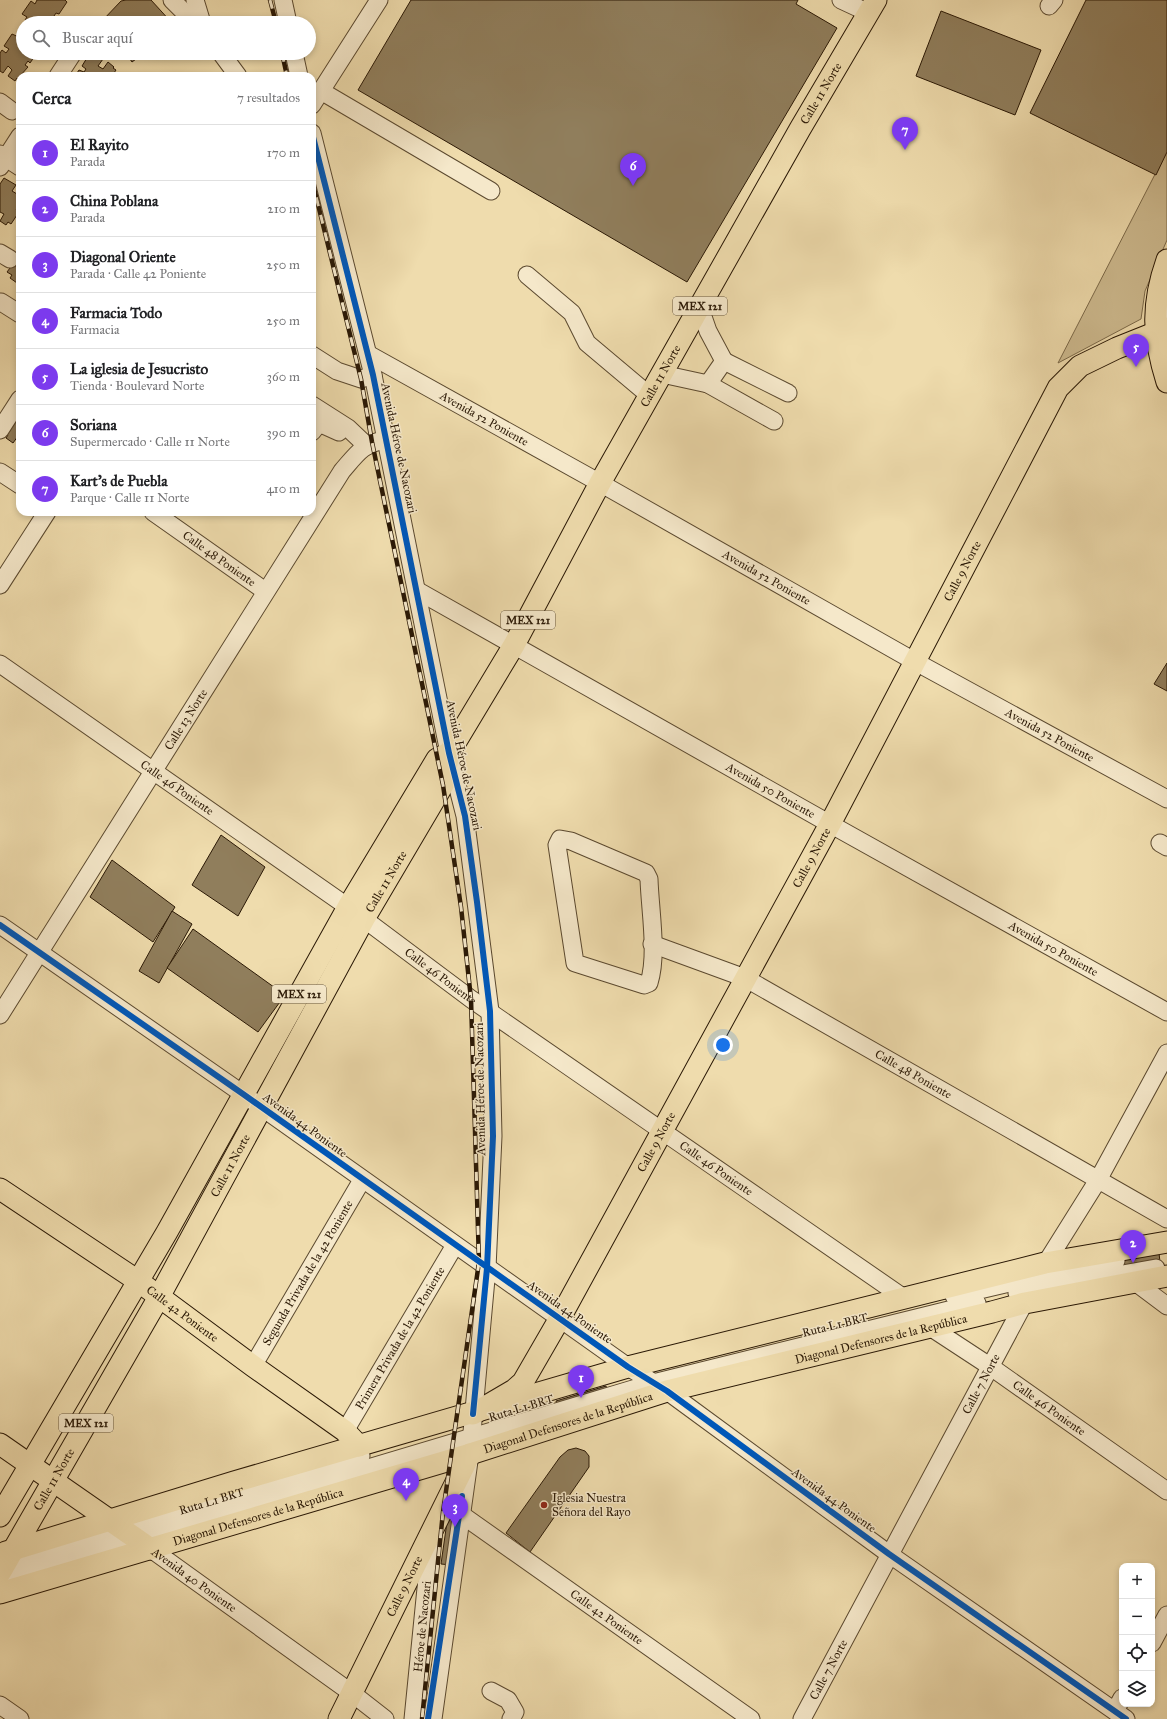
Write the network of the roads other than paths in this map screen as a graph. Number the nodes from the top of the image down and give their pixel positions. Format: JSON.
{"nodes":[{"id":1,"x":172,"y":0,"type":"edge"},
{"id":2,"x":195,"y":0,"type":"edge"},
{"id":3,"x":283,"y":0,"type":"edge"},
{"id":4,"x":379,"y":0,"type":"edge"},
{"id":5,"x":841,"y":0,"type":"edge"},
{"id":6,"x":872,"y":6,"type":"edge"},
{"id":7,"x":188,"y":16,"type":"edge"},
{"id":8,"x":200,"y":16,"type":"edge"},
{"id":9,"x":286,"y":16,"type":"edge"},
{"id":10,"x":68,"y":60,"type":"edge"},
{"id":11,"x":226,"y":60,"type":"edge"},
{"id":12,"x":296,"y":60,"type":"edge"},
{"id":13,"x":61,"y":72,"type":"edge"},
{"id":14,"x":235,"y":72,"type":"edge"},
{"id":15,"x":298,"y":72,"type":"edge"},
{"id":16,"x":321,"y":90,"type":"junction"},
{"id":17,"x":316,"y":98,"type":"edge"},
{"id":18,"x":16,"y":141,"type":"edge"},
{"id":19,"x":2,"y":160,"type":"edge"},
{"id":20,"x":16,"y":165,"type":"edge"},
{"id":21,"x":317,"y":173,"type":"edge"},
{"id":22,"x":491,"y":190,"type":"dead end"},
{"id":23,"x":1167,"y":260,"type":"edge"},
{"id":24,"x":527,"y":276,"type":"dead end"},
{"id":25,"x":1167,"y":297,"type":"edge"},
{"id":26,"x":1,"y":302,"type":"dead end"},
{"id":27,"x":700,"y":308,"type":"junction"},
{"id":28,"x":16,"y":311,"type":"edge"},
{"id":29,"x":1163,"y":325,"type":"edge"},
{"id":30,"x":368,"y":354,"type":"junction"},
{"id":31,"x":316,"y":357,"type":"edge"},
{"id":32,"x":724,"y":361,"type":"junction"},
{"id":33,"x":662,"y":374,"type":"junction"},
{"id":34,"x":373,"y":375,"type":"junction"},
{"id":35,"x":1167,"y":382,"type":"edge"},
{"id":36,"x":708,"y":384,"type":"junction"},
{"id":37,"x":788,"y":393,"type":"dead end"},
{"id":38,"x":650,"y":396,"type":"junction"},
{"id":39,"x":16,"y":405,"type":"edge"},
{"id":40,"x":316,"y":408,"type":"edge"},
{"id":41,"x":774,"y":421,"type":"dead end"},
{"id":42,"x":316,"y":427,"type":"edge"},
{"id":43,"x":0,"y":430,"type":"edge"},
{"id":44,"x":385,"y":440,"type":"junction"},
{"id":45,"x":364,"y":448,"type":"junction"},
{"id":46,"x":0,"y":472,"type":"edge"},
{"id":47,"x":16,"y":482,"type":"edge"},
{"id":48,"x":600,"y":483,"type":"junction"},
{"id":49,"x":316,"y":512,"type":"edge"},
{"id":50,"x":43,"y":516,"type":"edge"},
{"id":51,"x":159,"y":516,"type":"edge"},
{"id":52,"x":313,"y":516,"type":"edge"},
{"id":53,"x":0,"y":585,"type":"edge"},
{"id":54,"x":265,"y":591,"type":"junction"},
{"id":55,"x":418,"y":591,"type":"junction"},
{"id":56,"x":514,"y":645,"type":"junction"},
{"id":57,"x":914,"y":661,"type":"junction"},
{"id":58,"x":0,"y":664,"type":"edge"},
{"id":59,"x":450,"y":753,"type":"junction"},
{"id":60,"x":152,"y":771,"type":"junction"},
{"id":61,"x":1167,"y":799,"type":"edge"},
{"id":62,"x":830,"y":824,"type":"junction"},
{"id":63,"x":348,"y":907,"type":"junction"},
{"id":64,"x":364,"y":919,"type":"junction"},
{"id":65,"x":0,"y":925,"type":"edge"},
{"id":66,"x":652,"y":944,"type":"junction"},
{"id":67,"x":39,"y":953,"type":"junction"},
{"id":68,"x":745,"y":978,"type":"junction"},
{"id":69,"x":490,"y":1011,"type":"junction"},
{"id":70,"x":1167,"y":1012,"type":"edge"},
{"id":71,"x":0,"y":1015,"type":"edge"},
{"id":72,"x":1167,"y":1053,"type":"edge"},
{"id":73,"x":243,"y":1094,"type":"junction"},
{"id":74,"x":261,"y":1107,"type":"junction"},
{"id":75,"x":662,"y":1131,"type":"junction"},
{"id":76,"x":362,"y":1180,"type":"junction"},
{"id":77,"x":1098,"y":1180,"type":"junction"},
{"id":78,"x":0,"y":1188,"type":"edge"},
{"id":79,"x":1167,"y":1219,"type":"edge"},
{"id":80,"x":1167,"y":1242,"type":"edge"},
{"id":81,"x":455,"y":1245,"type":"junction"},
{"id":82,"x":1167,"y":1251,"type":"edge"},
{"id":83,"x":1167,"y":1266,"type":"edge"},
{"id":84,"x":487,"y":1268,"type":"junction"},
{"id":85,"x":1167,"y":1276,"type":"edge"},
{"id":86,"x":138,"y":1280,"type":"junction"},
{"id":87,"x":1035,"y":1282,"type":"junction"},
{"id":88,"x":1135,"y":1282,"type":"junction"},
{"id":89,"x":159,"y":1297,"type":"junction"},
{"id":90,"x":904,"y":1298,"type":"junction"},
{"id":91,"x":1167,"y":1306,"type":"edge"},
{"id":92,"x":560,"y":1318,"type":"junction"},
{"id":93,"x":930,"y":1327,"type":"junction"},
{"id":94,"x":253,"y":1366,"type":"junction"},
{"id":95,"x":991,"y":1367,"type":"junction"},
{"id":96,"x":633,"y":1370,"type":"junction"},
{"id":97,"x":660,"y":1387,"type":"junction"},
{"id":98,"x":345,"y":1431,"type":"junction"},
{"id":99,"x":472,"y":1432,"type":"junction"},
{"id":100,"x":0,"y":1444,"type":"edge"},
{"id":101,"x":359,"y":1446,"type":"junction"},
{"id":102,"x":30,"y":1465,"type":"junction"},
{"id":103,"x":53,"y":1482,"type":"junction"},
{"id":104,"x":1167,"y":1491,"type":"edge"},
{"id":105,"x":462,"y":1515,"type":"junction"},
{"id":106,"x":0,"y":1516,"type":"edge"},
{"id":107,"x":129,"y":1534,"type":"junction"},
{"id":108,"x":432,"y":1534,"type":"junction"},
{"id":109,"x":889,"y":1554,"type":"junction"},
{"id":110,"x":3,"y":1564,"type":"edge"},
{"id":111,"x":0,"y":1593,"type":"edge"},
{"id":112,"x":1167,"y":1615,"type":"edge"},
{"id":113,"x":1155,"y":1637,"type":"edge"},
{"id":114,"x":491,"y":1691,"type":"dead end"},
{"id":115,"x":353,"y":1694,"type":"junction"},
{"id":116,"x":0,"y":1705,"type":"edge"},
{"id":117,"x":1121,"y":1709,"type":"edge"},
{"id":118,"x":20,"y":1719,"type":"edge"},
{"id":119,"x":339,"y":1719,"type":"edge"},
{"id":120,"x":385,"y":1719,"type":"edge"},
{"id":121,"x":413,"y":1719,"type":"edge"},
{"id":122,"x":433,"y":1719,"type":"edge"},
{"id":123,"x":511,"y":1719,"type":"edge"},
{"id":124,"x":751,"y":1719,"type":"edge"},
{"id":125,"x":802,"y":1719,"type":"edge"}],
"edges":[{"from":1,"to":7,"type":"street"},
{"from":2,"to":8,"type":"street"},
{"from":3,"to":9,"type":"street"},
{"from":4,"to":16,"type":"street"},
{"from":5,"to":6,"type":"street"},
{"from":6,"to":27,"type":"main road","name":"Calle 11 Norte","number":"MEX 121"},
{"from":10,"to":13,"type":"street"},
{"from":11,"to":14,"type":"street"},
{"from":12,"to":15,"type":"street"},
{"from":16,"to":17,"type":"street"},
{"from":16,"to":22,"type":"street"},
{"from":18,"to":19,"type":"street"},
{"from":19,"to":20,"type":"street"},
{"from":21,"to":30,"type":"street","name":"Avenida Héroe de Nacozari"},
{"from":23,"to":29,"type":"main road"},
{"from":24,"to":38,"type":"street"},
{"from":25,"to":29,"type":"street"},
{"from":26,"to":28,"type":"street"},
{"from":27,"to":32,"type":"street"},
{"from":27,"to":33,"type":"main road","name":"Calle 11 Norte","number":"MEX 121"},
{"from":29,"to":35,"type":"main road"},
{"from":29,"to":57,"type":"main road","name":"Calle 9 Norte"},
{"from":30,"to":34,"type":"street","name":"Avenida Héroe de Nacozari"},
{"from":30,"to":48,"type":"street","name":"Avenida 52 Poniente"},
{"from":31,"to":34,"type":"street"},
{"from":32,"to":36,"type":"street"},
{"from":32,"to":37,"type":"street"},
{"from":33,"to":36,"type":"street"},
{"from":33,"to":38,"type":"main road","name":"Calle 11 Norte","number":"MEX 121"},
{"from":34,"to":44,"type":"street","name":"Avenida Héroe de Nacozari"},
{"from":36,"to":41,"type":"street"},
{"from":38,"to":48,"type":"main road","name":"Calle 11 Norte","number":"MEX 121"},
{"from":39,"to":43,"type":"street"},
{"from":40,"to":45,"type":"street"},
{"from":42,"to":45,"type":"street"},
{"from":44,"to":45,"type":"street","name":"Calle 13 Norte"},
{"from":44,"to":55,"type":"street","name":"Avenida Héroe de Nacozari"},
{"from":45,"to":49,"type":"street","name":"Calle 13 Norte"},
{"from":46,"to":47,"type":"street"},
{"from":48,"to":56,"type":"main road","name":"Calle 11 Norte","number":"MEX 121"},
{"from":48,"to":57,"type":"street","name":"Avenida 52 Poniente"},
{"from":50,"to":53,"type":"street"},
{"from":51,"to":54,"type":"street","name":"Calle 48 Poniente"},
{"from":52,"to":54,"type":"street","name":"Calle 13 Norte"},
{"from":54,"to":60,"type":"street","name":"Calle 13 Norte"},
{"from":55,"to":56,"type":"street","name":"Avenida 50 Poniente"},
{"from":55,"to":59,"type":"street","name":"Avenida Héroe de Nacozari"},
{"from":56,"to":59,"type":"main road","name":"Calle 11 Norte","number":"MEX 121"},
{"from":56,"to":62,"type":"street","name":"Avenida 50 Poniente"},
{"from":57,"to":61,"type":"street","name":"Avenida 52 Poniente"},
{"from":57,"to":62,"type":"main road","name":"Calle 9 Norte"},
{"from":58,"to":60,"type":"street","name":"Calle 46 Poniente"},
{"from":59,"to":63,"type":"main road","name":"Calle 11 Norte","number":"MEX 121"},
{"from":59,"to":64,"type":"main road","name":"Calle 11 Norte","number":"MEX 121"},
{"from":59,"to":69,"type":"street","name":"Avenida Héroe de Nacozari"},
{"from":60,"to":63,"type":"street","name":"Calle 46 Poniente"},
{"from":60,"to":67,"type":"street","name":"Calle 13 Norte"},
{"from":62,"to":68,"type":"main road","name":"Calle 9 Norte"},
{"from":62,"to":70,"type":"street","name":"Avenida 50 Poniente"},
{"from":63,"to":64,"type":"street","name":"Calle 46 Poniente"},
{"from":63,"to":73,"type":"main road","name":"Calle 11 Norte","number":"MEX 121"},
{"from":64,"to":69,"type":"street","name":"Calle 46 Poniente"},
{"from":64,"to":74,"type":"main road","name":"Calle 11 Norte","number":"MEX 121"},
{"from":65,"to":67,"type":"street","name":"Avenida 44 Poniente"},
{"from":66,"to":66,"type":"street"},
{"from":66,"to":68,"type":"street","name":"Calle 48 Poniente"},
{"from":67,"to":71,"type":"street","name":"Calle 13 Norte"},
{"from":67,"to":73,"type":"street","name":"Avenida 44 Poniente"},
{"from":68,"to":75,"type":"main road","name":"Calle 9 Norte"},
{"from":68,"to":77,"type":"street","name":"Calle 48 Poniente"},
{"from":69,"to":75,"type":"street","name":"Calle 46 Poniente"},
{"from":69,"to":84,"type":"street","name":"Avenida Héroe de Nacozari"},
{"from":72,"to":77,"type":"street","name":"Calle 7 Norte"},
{"from":73,"to":74,"type":"street","name":"Avenida 44 Poniente"},
{"from":73,"to":86,"type":"main road","name":"Calle 11 Norte","number":"MEX 121"},
{"from":74,"to":76,"type":"street","name":"Avenida 44 Poniente"},
{"from":74,"to":89,"type":"main road","name":"Calle 11 Norte","number":"MEX 121"},
{"from":75,"to":90,"type":"street","name":"Calle 46 Poniente"},
{"from":75,"to":92,"type":"main road","name":"Calle 9 Norte"},
{"from":76,"to":81,"type":"street","name":"Avenida 44 Poniente"},
{"from":76,"to":94,"type":"street","name":"Segunda Privada de la 42 Poniente"},
{"from":77,"to":79,"type":"street","name":"Calle 48 Poniente"},
{"from":77,"to":87,"type":"street","name":"Calle 7 Norte"},
{"from":78,"to":86,"type":"main road","name":"Calle 42 Poniente"},
{"from":80,"to":87,"type":"main road","name":"Diagonal Defensores de la República"},
{"from":81,"to":84,"type":"street","name":"Avenida 44 Poniente"},
{"from":81,"to":98,"type":"street","name":"Primera Privada de la 42 Poniente"},
{"from":82,"to":87,"type":"street","name":"Ruta L1 BRT"},
{"from":83,"to":87,"type":"street","name":"Ruta L1 BRT"},
{"from":84,"to":92,"type":"street","name":"Avenida 44 Poniente"},
{"from":84,"to":99,"type":"street","name":"Avenida Héroe de Nacozari"},
{"from":85,"to":88,"type":"main road","name":"Diagonal Defensores de la República"},
{"from":86,"to":89,"type":"main road","name":"Calle 42 Poniente"},
{"from":86,"to":102,"type":"main road","name":"Calle 11 Norte","number":"MEX 121"},
{"from":87,"to":88,"type":"main road","name":"Diagonal Defensores de la República"},
{"from":87,"to":90,"type":"main road","name":"Diagonal Defensores de la República"},
{"from":87,"to":93,"type":"main road","name":"Diagonal Defensores de la República"},
{"from":87,"to":95,"type":"street","name":"Calle 7 Norte"},
{"from":87,"to":96,"type":"street","name":"Ruta L1 BRT"},
{"from":87,"to":97,"type":"street","name":"Ruta L1 BRT"},
{"from":88,"to":91,"type":"street"},
{"from":89,"to":94,"type":"main road","name":"Calle 42 Poniente"},
{"from":89,"to":103,"type":"main road","name":"Calle 11 Norte","number":"MEX 121"},
{"from":90,"to":96,"type":"main road","name":"Diagonal Defensores de la República"},
{"from":92,"to":96,"type":"street","name":"Avenida 44 Poniente"},
{"from":92,"to":99,"type":"main road","name":"Calle 9 Norte"},
{"from":93,"to":95,"type":"street","name":"Calle 46 Poniente"},
{"from":93,"to":97,"type":"main road","name":"Diagonal Defensores de la República"},
{"from":94,"to":98,"type":"main road","name":"Calle 42 Poniente"},
{"from":95,"to":104,"type":"street","name":"Calle 46 Poniente"},
{"from":95,"to":109,"type":"street","name":"Calle 7 Norte"},
{"from":96,"to":97,"type":"street","name":"Avenida 44 Poniente"},
{"from":96,"to":99,"type":"main road","name":"Diagonal Defensores de la República"},
{"from":97,"to":99,"type":"main road","name":"Diagonal Defensores de la República"},
{"from":97,"to":109,"type":"street","name":"Avenida 44 Poniente"},
{"from":98,"to":101,"type":"main road","name":"Calle 42 Poniente"},
{"from":99,"to":101,"type":"main road","name":"Diagonal Defensores de la República"},
{"from":99,"to":105,"type":"street","name":"Avenida Héroe de Nacozari"},
{"from":99,"to":107,"type":"main road","name":"Diagonal Defensores de la República"},
{"from":99,"to":107,"type":"street","name":"Ruta L1 BRT"},
{"from":99,"to":108,"type":"main road","name":"Calle 9 Norte"},
{"from":100,"to":102,"type":"main road","name":"Avenida 40 Poniente"},
{"from":101,"to":107,"type":"main road","name":"Diagonal Defensores de la República"},
{"from":102,"to":103,"type":"main road","name":"Avenida 40 Poniente"},
{"from":102,"to":106,"type":"main road","name":"Calle 11 Norte","number":"MEX 121"},
{"from":103,"to":107,"type":"main road","name":"Avenida 40 Poniente"},
{"from":103,"to":110,"type":"main road","name":"Calle 11 Norte","number":"MEX 121"},
{"from":105,"to":122,"type":"street","name":"Avenida Héroe de Nacozari"},
{"from":105,"to":124,"type":"street","name":"Calle 42 Poniente"},
{"from":107,"to":110,"type":"main road","name":"Diagonal Defensores de la República"},
{"from":107,"to":110,"type":"street","name":"Ruta L1 BRT"},
{"from":107,"to":111,"type":"main road","name":"Diagonal Defensores de la República"},
{"from":107,"to":115,"type":"street","name":"Avenida 40 Poniente"},
{"from":108,"to":115,"type":"main road","name":"Calle 9 Norte"},
{"from":108,"to":121,"type":"street","name":"Héroe de Nacozari"},
{"from":109,"to":117,"type":"street","name":"Avenida 44 Poniente"},
{"from":109,"to":125,"type":"street","name":"Calle 7 Norte"},
{"from":112,"to":113,"type":"street"},
{"from":114,"to":123,"type":"street"},
{"from":115,"to":119,"type":"main road","name":"Calle 9 Norte"},
{"from":115,"to":120,"type":"street","name":"Avenida 40 Poniente"},
{"from":116,"to":118,"type":"street"}]}
